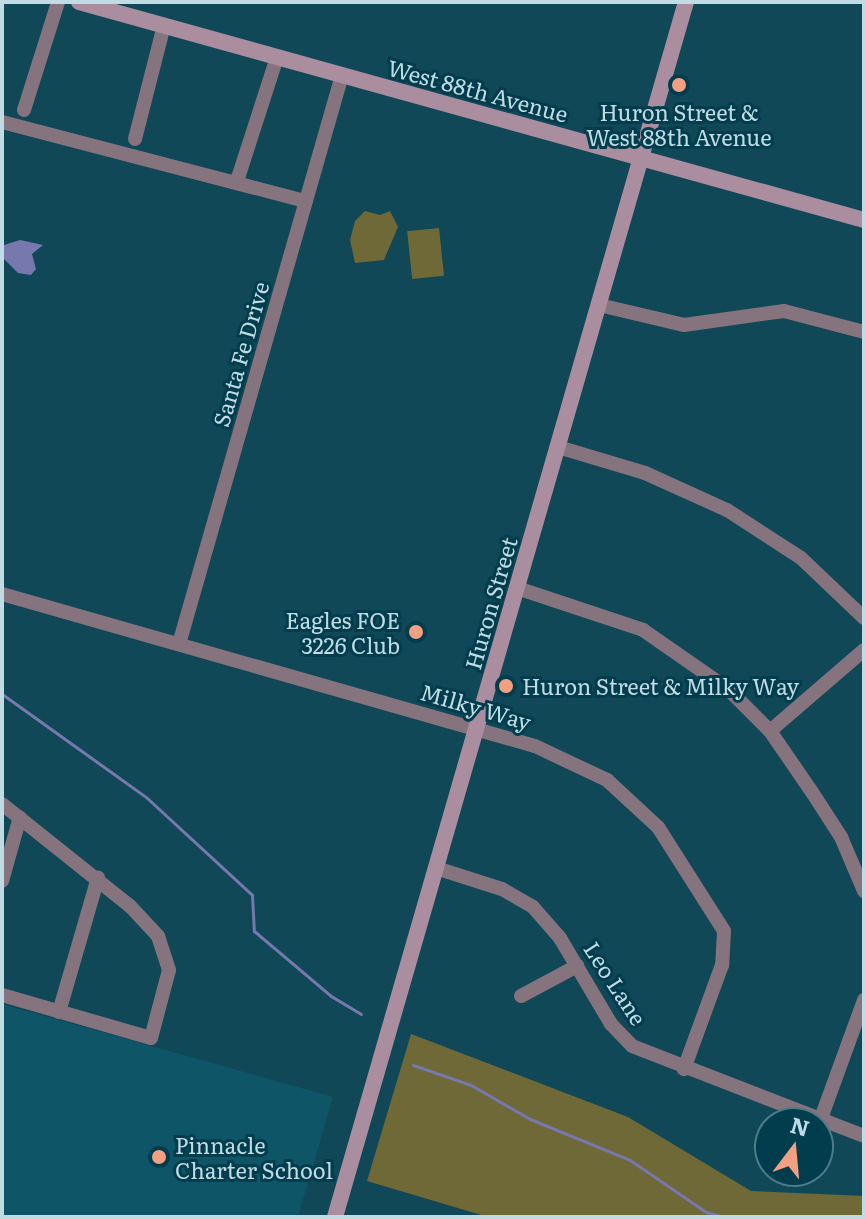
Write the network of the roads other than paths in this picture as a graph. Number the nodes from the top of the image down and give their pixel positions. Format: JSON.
{"nodes":[{"id":1,"x":58,"y":2,"type":"edge"},
{"id":2,"x":79,"y":2,"type":"edge"},
{"id":3,"x":686,"y":2,"type":"edge"},
{"id":4,"x":164,"y":25,"type":"junction"},
{"id":5,"x":277,"y":57,"type":"junction"},
{"id":6,"x":342,"y":75,"type":"junction"},
{"id":7,"x":24,"y":110,"type":"dead end"},
{"id":8,"x":2,"y":122,"type":"edge"},
{"id":9,"x":135,"y":139,"type":"dead end"},
{"id":10,"x":642,"y":158,"type":"junction"},
{"id":11,"x":237,"y":181,"type":"junction"},
{"id":12,"x":306,"y":201,"type":"junction"},
{"id":13,"x":864,"y":220,"type":"edge"},
{"id":14,"x":599,"y":305,"type":"junction"},
{"id":15,"x":864,"y":332,"type":"edge"},
{"id":16,"x":558,"y":447,"type":"junction"},
{"id":17,"x":517,"y":588,"type":"junction"},
{"id":18,"x":2,"y":594,"type":"edge"},
{"id":19,"x":864,"y":618,"type":"edge"},
{"id":20,"x":179,"y":644,"type":"junction"},
{"id":21,"x":864,"y":650,"type":"edge"},
{"id":22,"x":476,"y":729,"type":"junction"},
{"id":23,"x":770,"y":731,"type":"junction"},
{"id":24,"x":2,"y":804,"type":"edge"},
{"id":25,"x":20,"y":817,"type":"junction"},
{"id":26,"x":436,"y":868,"type":"junction"},
{"id":27,"x":98,"y":878,"type":"junction"},
{"id":28,"x":2,"y":881,"type":"edge"},
{"id":29,"x":864,"y":891,"type":"edge"},
{"id":30,"x":577,"y":966,"type":"junction"},
{"id":31,"x":2,"y":995,"type":"edge"},
{"id":32,"x":521,"y":996,"type":"dead end"},
{"id":33,"x":864,"y":1000,"type":"edge"},
{"id":34,"x":59,"y":1012,"type":"junction"},
{"id":35,"x":684,"y":1069,"type":"junction"},
{"id":36,"x":783,"y":1107,"type":"edge"},
{"id":37,"x":825,"y":1107,"type":"edge"},
{"id":38,"x":834,"y":1126,"type":"edge"},
{"id":39,"x":864,"y":1136,"type":"edge"},
{"id":40,"x":335,"y":1217,"type":"edge"}],
"edges":[{"from":1,"to":7,"type":"street"},
{"from":2,"to":4,"type":"main road","name":"West 88th Avenue"},
{"from":3,"to":10,"type":"main road","name":"Huron Street"},
{"from":4,"to":5,"type":"main road","name":"West 88th Avenue"},
{"from":4,"to":9,"type":"street"},
{"from":5,"to":6,"type":"main road","name":"West 88th Avenue"},
{"from":5,"to":11,"type":"street"},
{"from":6,"to":10,"type":"main road","name":"West 88th Avenue"},
{"from":6,"to":12,"type":"street","name":"Santa Fe Drive"},
{"from":8,"to":11,"type":"street"},
{"from":10,"to":13,"type":"main road","name":"West 88th Avenue"},
{"from":10,"to":14,"type":"main road","name":"Huron Street"},
{"from":11,"to":12,"type":"street"},
{"from":12,"to":20,"type":"street","name":"Santa Fe Drive"},
{"from":14,"to":15,"type":"street"},
{"from":14,"to":16,"type":"main road","name":"Huron Street"},
{"from":16,"to":17,"type":"main road","name":"Huron Street"},
{"from":16,"to":19,"type":"street"},
{"from":17,"to":22,"type":"main road","name":"Huron Street"},
{"from":17,"to":23,"type":"street"},
{"from":18,"to":20,"type":"street","name":"Milky Way"},
{"from":20,"to":22,"type":"street","name":"Milky Way"},
{"from":21,"to":23,"type":"street"},
{"from":22,"to":26,"type":"main road","name":"Huron Street"},
{"from":22,"to":35,"type":"street","name":"Milky Way"},
{"from":23,"to":29,"type":"street"},
{"from":24,"to":25,"type":"street"},
{"from":25,"to":27,"type":"street"},
{"from":25,"to":28,"type":"street"},
{"from":26,"to":30,"type":"street","name":"Leo Lane"},
{"from":26,"to":40,"type":"main road","name":"Huron Street"},
{"from":27,"to":34,"type":"street"},
{"from":27,"to":34,"type":"street"},
{"from":30,"to":32,"type":"street"},
{"from":30,"to":35,"type":"street","name":"Leo Lane"},
{"from":31,"to":34,"type":"street"},
{"from":33,"to":37,"type":"street"},
{"from":35,"to":36,"type":"street","name":"Leo Lane"},
{"from":38,"to":39,"type":"street","name":"Leo Lane"}]}
